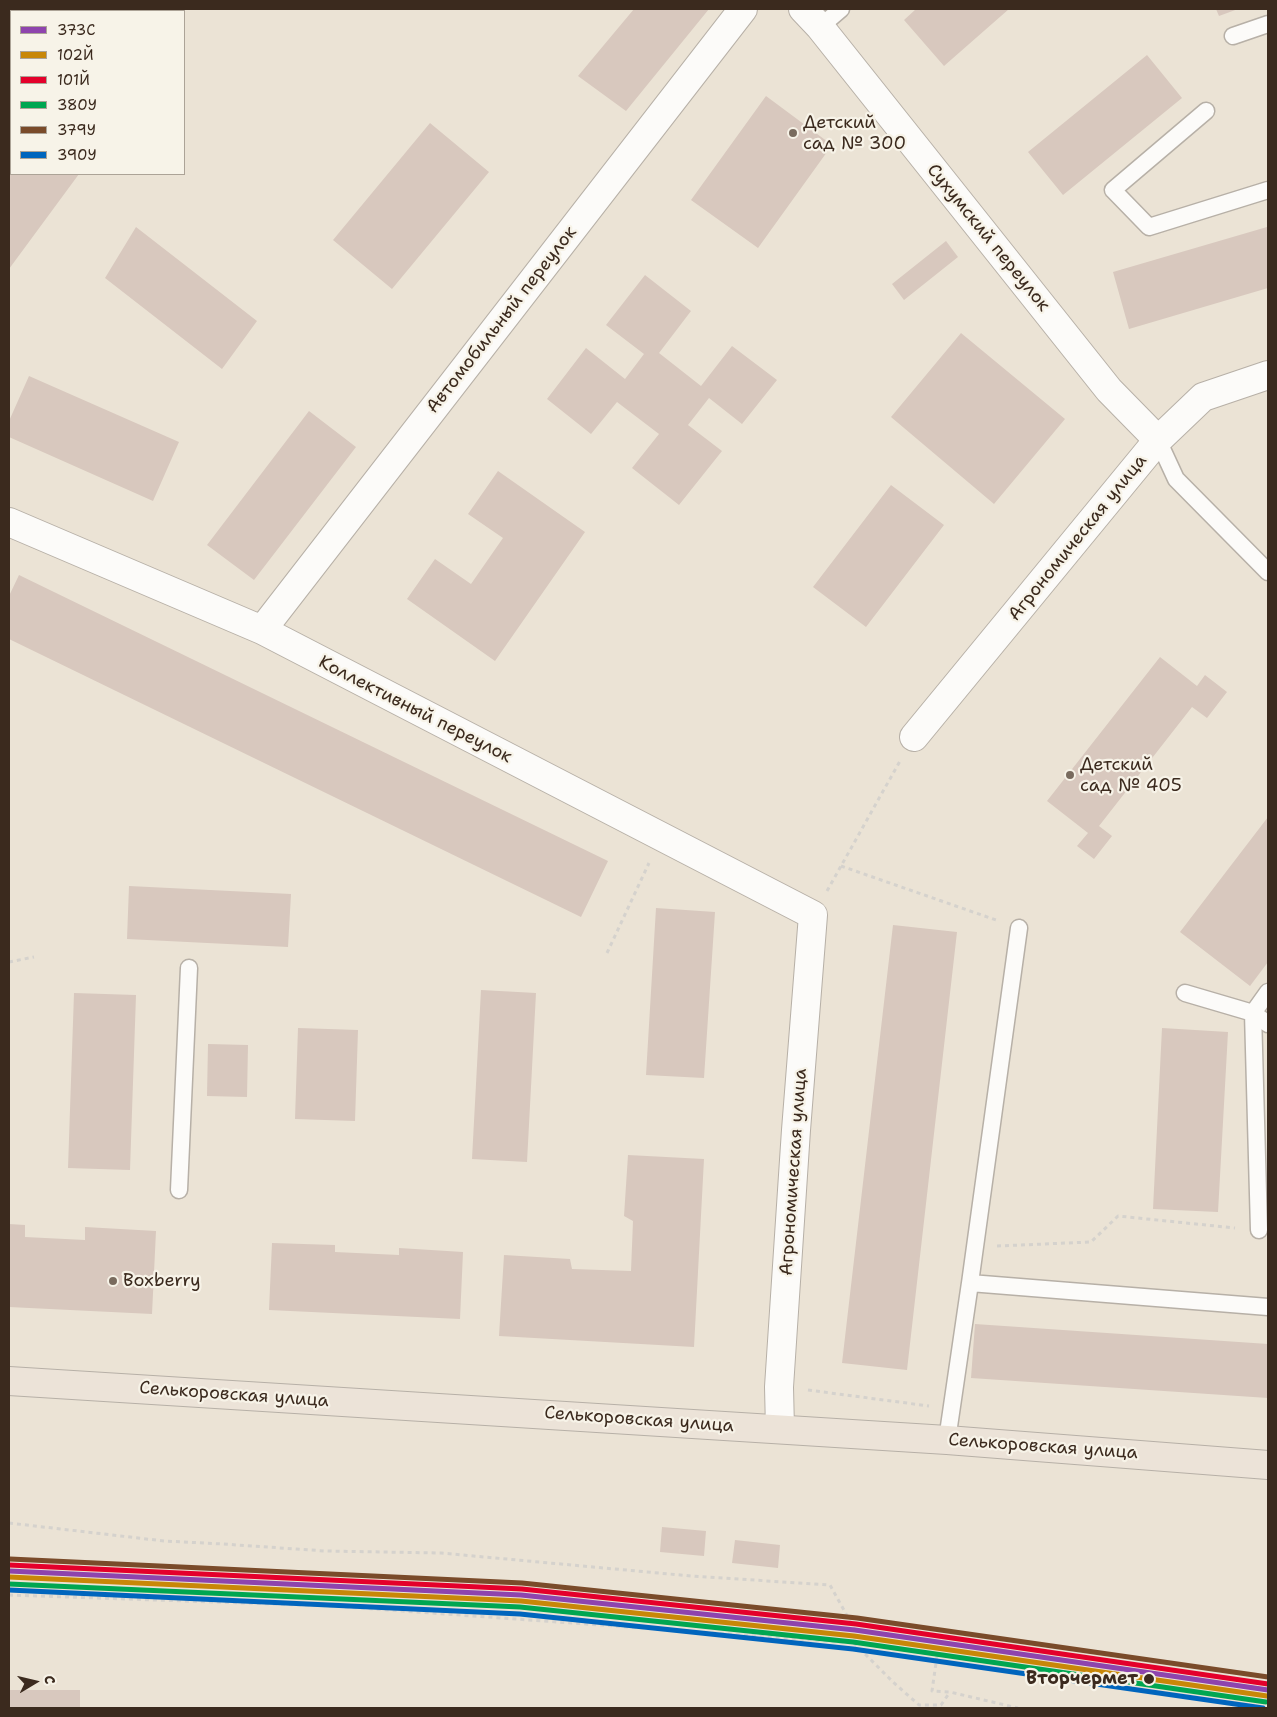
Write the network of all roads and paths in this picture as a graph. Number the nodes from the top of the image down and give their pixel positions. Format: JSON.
{"nodes":[{"id":1,"x":742,"y":9,"type":"edge"},
{"id":2,"x":841,"y":9,"type":"edge"},
{"id":3,"x":811,"y":18,"type":"edge"},
{"id":4,"x":1268,"y":24,"type":"edge"},
{"id":5,"x":1233,"y":36,"type":"dead end"},
{"id":6,"x":1206,"y":111,"type":"dead end"},
{"id":7,"x":1268,"y":190,"type":"edge"},
{"id":8,"x":1268,"y":375,"type":"edge"},
{"id":9,"x":1158,"y":440,"type":"junction"},
{"id":10,"x":9,"y":522,"type":"edge"},
{"id":11,"x":1268,"y":572,"type":"edge"},
{"id":12,"x":262,"y":630,"type":"junction"},
{"id":13,"x":914,"y":737,"type":"joint"},
{"id":14,"x":661,"y":837,"type":"junction"},
{"id":15,"x":841,"y":866,"type":"junction"},
{"id":16,"x":813,"y":915,"type":"junction"},
{"id":17,"x":1019,"y":928,"type":"joint"},
{"id":18,"x":607,"y":953,"type":"dead end"},
{"id":19,"x":34,"y":957,"type":"dead end"},
{"id":20,"x":9,"y":962,"type":"edge"},
{"id":21,"x":189,"y":968,"type":"dead end"},
{"id":22,"x":1268,"y":992,"type":"edge"},
{"id":23,"x":1185,"y":993,"type":"dead end"},
{"id":24,"x":1253,"y":1013,"type":"junction"},
{"id":25,"x":1268,"y":1024,"type":"edge"},
{"id":26,"x":179,"y":1190,"type":"dead end"},
{"id":27,"x":1259,"y":1230,"type":"joint"},
{"id":28,"x":975,"y":1247,"type":"junction"},
{"id":29,"x":970,"y":1283,"type":"junction"},
{"id":30,"x":1268,"y":1306,"type":"edge"},
{"id":31,"x":9,"y":1381,"type":"edge"},
{"id":32,"x":779,"y":1387,"type":"junction"},
{"id":33,"x":950,"y":1409,"type":"junction"},
{"id":34,"x":780,"y":1429,"type":"junction"},
{"id":35,"x":947,"y":1440,"type":"junction"},
{"id":36,"x":1268,"y":1465,"type":"edge"},
{"id":37,"x":9,"y":1524,"type":"edge"},
{"id":38,"x":9,"y":1595,"type":"edge"},
{"id":39,"x":854,"y":1643,"type":"junction"},
{"id":40,"x":937,"y":1656,"type":"dead end"},
{"id":41,"x":950,"y":1692,"type":"junction"},
{"id":42,"x":1018,"y":1708,"type":"edge"}],
"edges":[{"from":1,"to":12,"type":"street","name":"Автомобильный переулок"},
{"from":2,"to":3,"type":"lane"},
{"from":3,"to":9,"type":"street","name":"Сухумский переулок"},
{"from":4,"to":5,"type":"lane"},
{"from":6,"to":7,"type":"lane"},
{"from":8,"to":9,"type":"street","name":"Агрономическая улица"},
{"from":9,"to":11,"type":"lane"},
{"from":9,"to":13,"type":"street","name":"Агрономическая улица"},
{"from":10,"to":12,"type":"street","name":"Коллективный переулок"},
{"from":12,"to":14,"type":"street","name":"Коллективный переулок"},
{"from":13,"to":15,"type":"path"},
{"from":14,"to":16,"type":"street","name":"Коллективный переулок"},
{"from":14,"to":18,"type":"path"},
{"from":15,"to":16,"type":"path"},
{"from":15,"to":17,"type":"path"},
{"from":16,"to":32,"type":"street","name":"Агрономическая улица"},
{"from":17,"to":28,"type":"lane"},
{"from":19,"to":20,"type":"path"},
{"from":21,"to":26,"type":"lane"},
{"from":22,"to":24,"type":"lane"},
{"from":23,"to":24,"type":"lane"},
{"from":24,"to":25,"type":"lane"},
{"from":24,"to":27,"type":"lane"},
{"from":27,"to":28,"type":"path"},
{"from":28,"to":29,"type":"lane"},
{"from":29,"to":30,"type":"lane"},
{"from":29,"to":33,"type":"lane"},
{"from":31,"to":34,"type":"main road","name":"Селькоровская улица"},
{"from":32,"to":33,"type":"path"},
{"from":32,"to":34,"type":"street","name":"Агрономическая улица"},
{"from":33,"to":35,"type":"lane"},
{"from":34,"to":35,"type":"main road","name":"Селькоровская улица"},
{"from":35,"to":36,"type":"main road","name":"Селькоровская улица"},
{"from":37,"to":39,"type":"path"},
{"from":38,"to":39,"type":"path"},
{"from":39,"to":41,"type":"path"},
{"from":40,"to":41,"type":"path"},
{"from":41,"to":42,"type":"path"}]}
